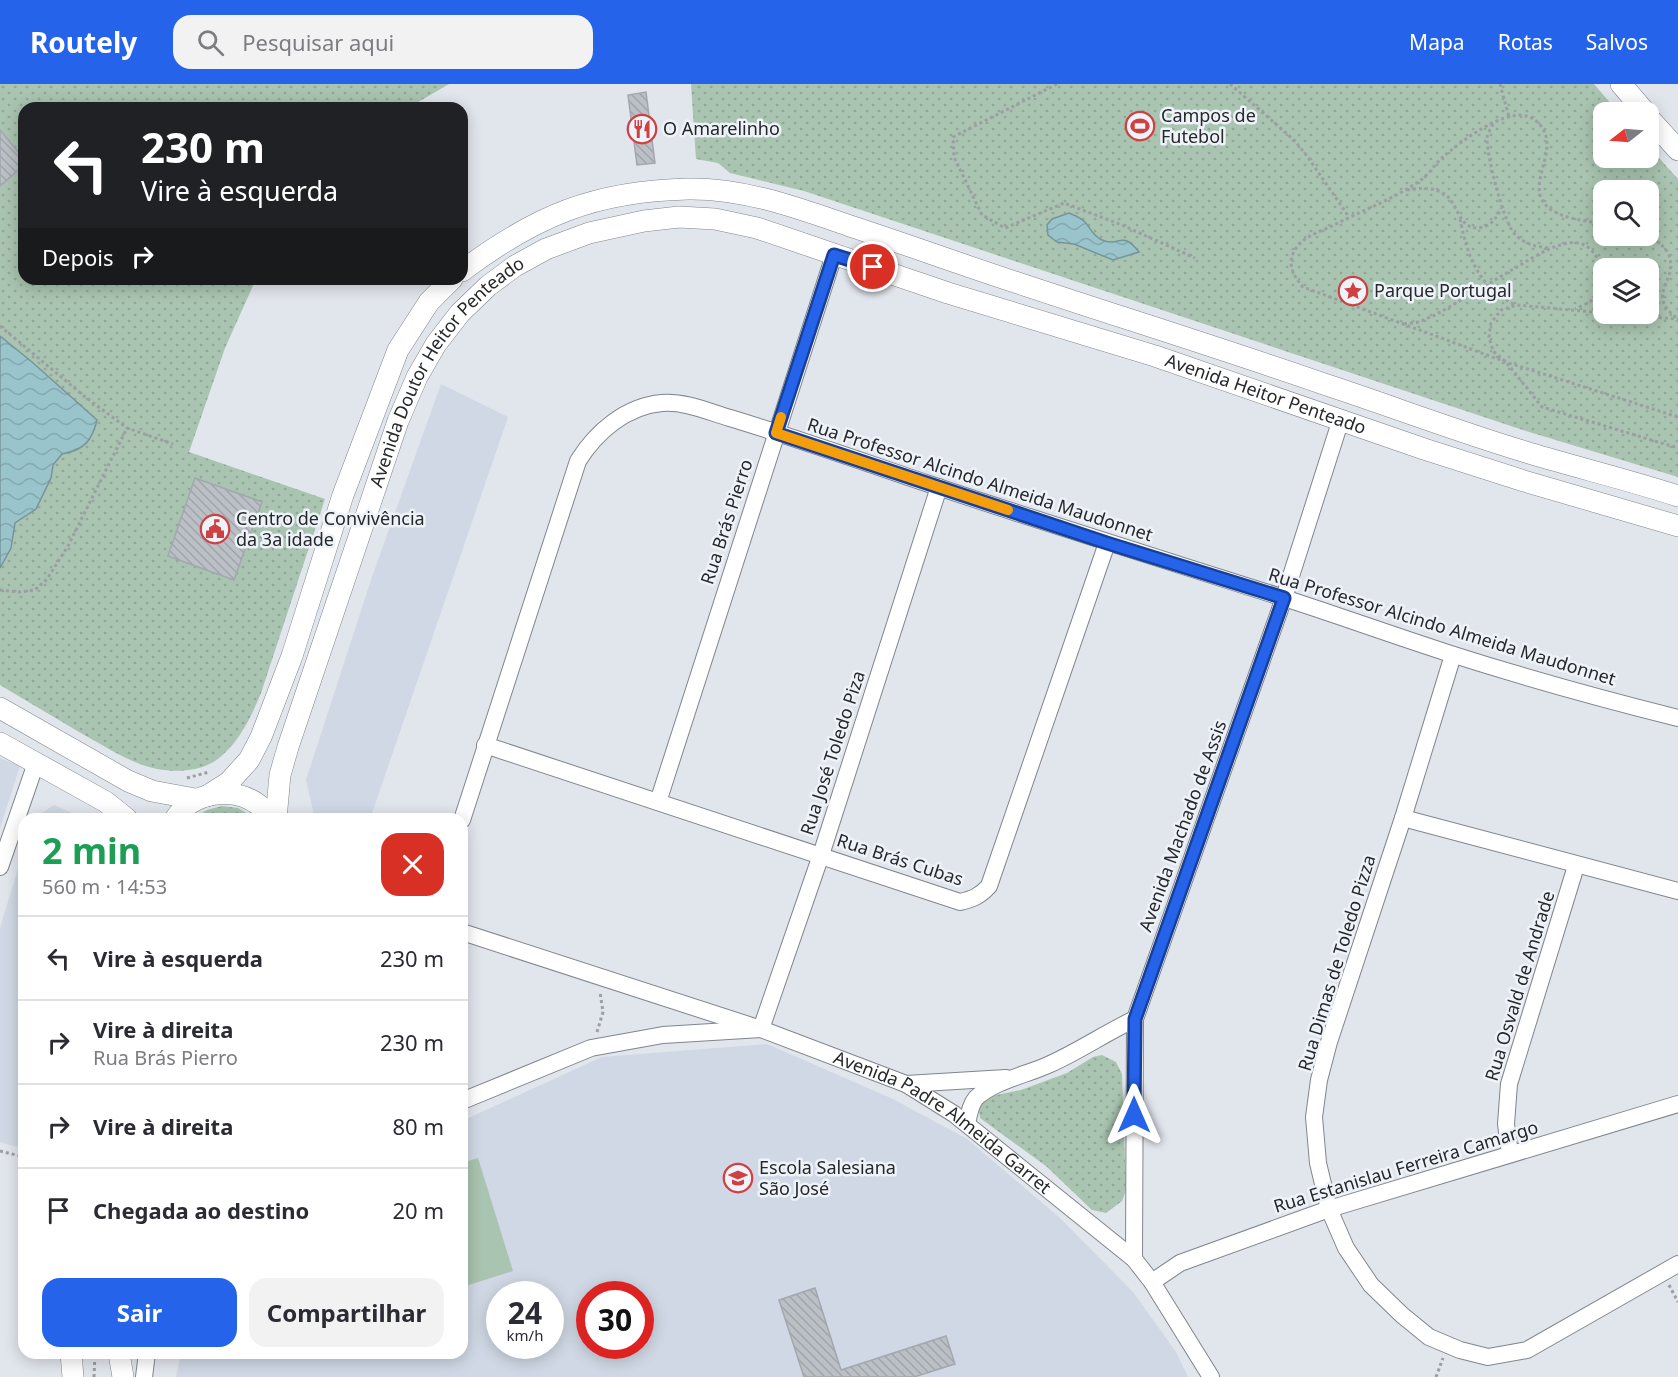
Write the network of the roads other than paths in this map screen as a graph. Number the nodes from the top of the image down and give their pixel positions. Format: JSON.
{"nodes":[{"id":1,"x":1621,"y":84,"type":"edge"},
{"id":2,"x":1636,"y":102,"type":"edge"},
{"id":3,"x":1659,"y":129,"type":"edge"},
{"id":4,"x":1678,"y":150,"type":"edge"},
{"id":5,"x":834,"y":255,"type":"junction"},
{"id":6,"x":856,"y":262,"type":"joint"},
{"id":7,"x":468,"y":267,"type":"edge"},
{"id":8,"x":446,"y":285,"type":"edge"},
{"id":9,"x":1091,"y":306,"type":"joint"},
{"id":10,"x":1341,"y":419,"type":"junction"},
{"id":11,"x":776,"y":433,"type":"junction"},
{"id":12,"x":939,"y":487,"type":"junction"},
{"id":13,"x":1678,"y":496,"type":"edge"},
{"id":14,"x":1678,"y":526,"type":"edge"},
{"id":15,"x":1107,"y":543,"type":"junction"},
{"id":16,"x":1284,"y":598,"type":"junction"},
{"id":17,"x":1453,"y":655,"type":"junction"},
{"id":18,"x":0,"y":708,"type":"edge"},
{"id":19,"x":1678,"y":718,"type":"edge"},
{"id":20,"x":0,"y":743,"type":"edge"},
{"id":21,"x":485,"y":745,"type":"junction"},
{"id":22,"x":36,"y":763,"type":"junction"},
{"id":23,"x":201,"y":797,"type":"junction"},
{"id":24,"x":657,"y":802,"type":"junction"},
{"id":25,"x":19,"y":813,"type":"edge"},
{"id":26,"x":120,"y":813,"type":"edge"},
{"id":27,"x":182,"y":813,"type":"edge"},
{"id":28,"x":268,"y":813,"type":"edge"},
{"id":29,"x":275,"y":813,"type":"edge"},
{"id":30,"x":464,"y":813,"type":"edge"},
{"id":31,"x":18,"y":815,"type":"edge"},
{"id":32,"x":1403,"y":818,"type":"junction"},
{"id":33,"x":821,"y":855,"type":"junction"},
{"id":34,"x":1576,"y":866,"type":"junction"},
{"id":35,"x":0,"y":867,"type":"edge"},
{"id":36,"x":1678,"y":891,"type":"edge"},
{"id":37,"x":468,"y":934,"type":"edge"},
{"id":38,"x":1135,"y":1019,"type":"junction"},
{"id":39,"x":761,"y":1029,"type":"junction"},
{"id":40,"x":1013,"y":1078,"type":"junction"},
{"id":41,"x":906,"y":1084,"type":"junction"},
{"id":42,"x":468,"y":1099,"type":"edge"},
{"id":43,"x":1678,"y":1104,"type":"edge"},
{"id":44,"x":967,"y":1124,"type":"junction"},
{"id":45,"x":1510,"y":1154,"type":"junction"},
{"id":46,"x":1329,"y":1209,"type":"junction"},
{"id":47,"x":1134,"y":1259,"type":"junction"},
{"id":48,"x":1678,"y":1264,"type":"edge"},
{"id":49,"x":1152,"y":1282,"type":"junction"},
{"id":50,"x":72,"y":1359,"type":"edge"},
{"id":51,"x":120,"y":1359,"type":"edge"},
{"id":52,"x":146,"y":1359,"type":"edge"},
{"id":53,"x":73,"y":1377,"type":"edge"},
{"id":54,"x":123,"y":1377,"type":"edge"},
{"id":55,"x":144,"y":1377,"type":"edge"},
{"id":56,"x":1211,"y":1377,"type":"edge"}],
"edges":[{"from":1,"to":2,"type":"main road"},
{"from":3,"to":4,"type":"main road"},
{"from":5,"to":6,"type":"main road","name":"Avenida Doutor Heitor Penteado"},
{"from":5,"to":11,"type":"street","name":"Rua Brás Pierro"},
{"from":5,"to":29,"type":"main road","name":"Avenida Doutor Heitor Penteado"},
{"from":6,"to":10,"type":"main road","name":"Avenida Heitor Penteado"},
{"from":7,"to":9,"type":"main road","name":"Avenida Doutor Heitor Penteado"},
{"from":8,"to":23,"type":"main road","name":"Avenida Doutor Heitor Penteado"},
{"from":9,"to":13,"type":"main road","name":"Avenida Heitor Penteado"},
{"from":10,"to":14,"type":"main road","name":"Avenida Heitor Penteado"},
{"from":10,"to":16,"type":"street","name":"Avenida Machado de Assis"},
{"from":11,"to":12,"type":"street","name":"Rua Professor Alcindo Almeida Maudonnet"},
{"from":11,"to":21,"type":"street","name":"Rua Professor Alcindo Almeida Maudonnet"},
{"from":11,"to":24,"type":"street","name":"Rua Brás Pierro"},
{"from":12,"to":15,"type":"street","name":"Rua Professor Alcindo Almeida Maudonnet"},
{"from":12,"to":33,"type":"street","name":"Rua José Toledo Piza"},
{"from":15,"to":16,"type":"street","name":"Rua Professor Alcindo Almeida Maudonnet"},
{"from":15,"to":33,"type":"street","name":"Rua Brás Cubas"},
{"from":16,"to":17,"type":"street","name":"Rua Professor Alcindo Almeida Maudonnet"},
{"from":16,"to":38,"type":"street","name":"Avenida Machado de Assis"},
{"from":17,"to":19,"type":"street","name":"Rua Professor Alcindo Almeida Maudonnet"},
{"from":17,"to":32,"type":"street","name":"Rua Dimas de Toledo Pizza"},
{"from":18,"to":23,"type":"main road"},
{"from":20,"to":22,"type":"main road"},
{"from":21,"to":24,"type":"street","name":"Rua Brás Cubas"},
{"from":21,"to":30,"type":"street","name":"Rua Professor Alcindo Almeida Maudonnet"},
{"from":22,"to":25,"type":"street"},
{"from":22,"to":26,"type":"main road"},
{"from":23,"to":27,"type":"main road","name":"Avenida Doutor Heitor Penteado"},
{"from":23,"to":28,"type":"main road"},
{"from":24,"to":33,"type":"street","name":"Rua Brás Cubas"},
{"from":31,"to":35,"type":"street"},
{"from":32,"to":34,"type":"street"},
{"from":32,"to":46,"type":"street","name":"Rua Dimas de Toledo Pizza"},
{"from":33,"to":39,"type":"street","name":"Rua José Toledo Piza"},
{"from":34,"to":36,"type":"street"},
{"from":34,"to":45,"type":"street","name":"Rua Osvald de Andrade"},
{"from":37,"to":39,"type":"street","name":"Avenida Padre Almeida Garret"},
{"from":38,"to":40,"type":"street"},
{"from":38,"to":47,"type":"street","name":"Avenida Machado de Assis"},
{"from":39,"to":41,"type":"street","name":"Avenida Padre Almeida Garret"},
{"from":39,"to":42,"type":"street"},
{"from":40,"to":41,"type":"street"},
{"from":40,"to":44,"type":"street"},
{"from":41,"to":44,"type":"street","name":"Avenida Padre Almeida Garret"},
{"from":43,"to":45,"type":"street","name":"Rua Estanislau Ferreira Camargo"},
{"from":44,"to":47,"type":"street","name":"Avenida Padre Almeida Garret"},
{"from":45,"to":46,"type":"street","name":"Rua Estanislau Ferreira Camargo"},
{"from":46,"to":48,"type":"street","name":"Rua Dimas de Toledo Pizza"},
{"from":46,"to":49,"type":"street","name":"Rua Estanislau Ferreira Camargo"},
{"from":47,"to":49,"type":"street","name":"Avenida Padre Almeida Garret"},
{"from":49,"to":56,"type":"street","name":"Avenida Padre Almeida Garret"},
{"from":50,"to":53,"type":"main road"},
{"from":51,"to":54,"type":"main road"},
{"from":52,"to":55,"type":"street"}]}
